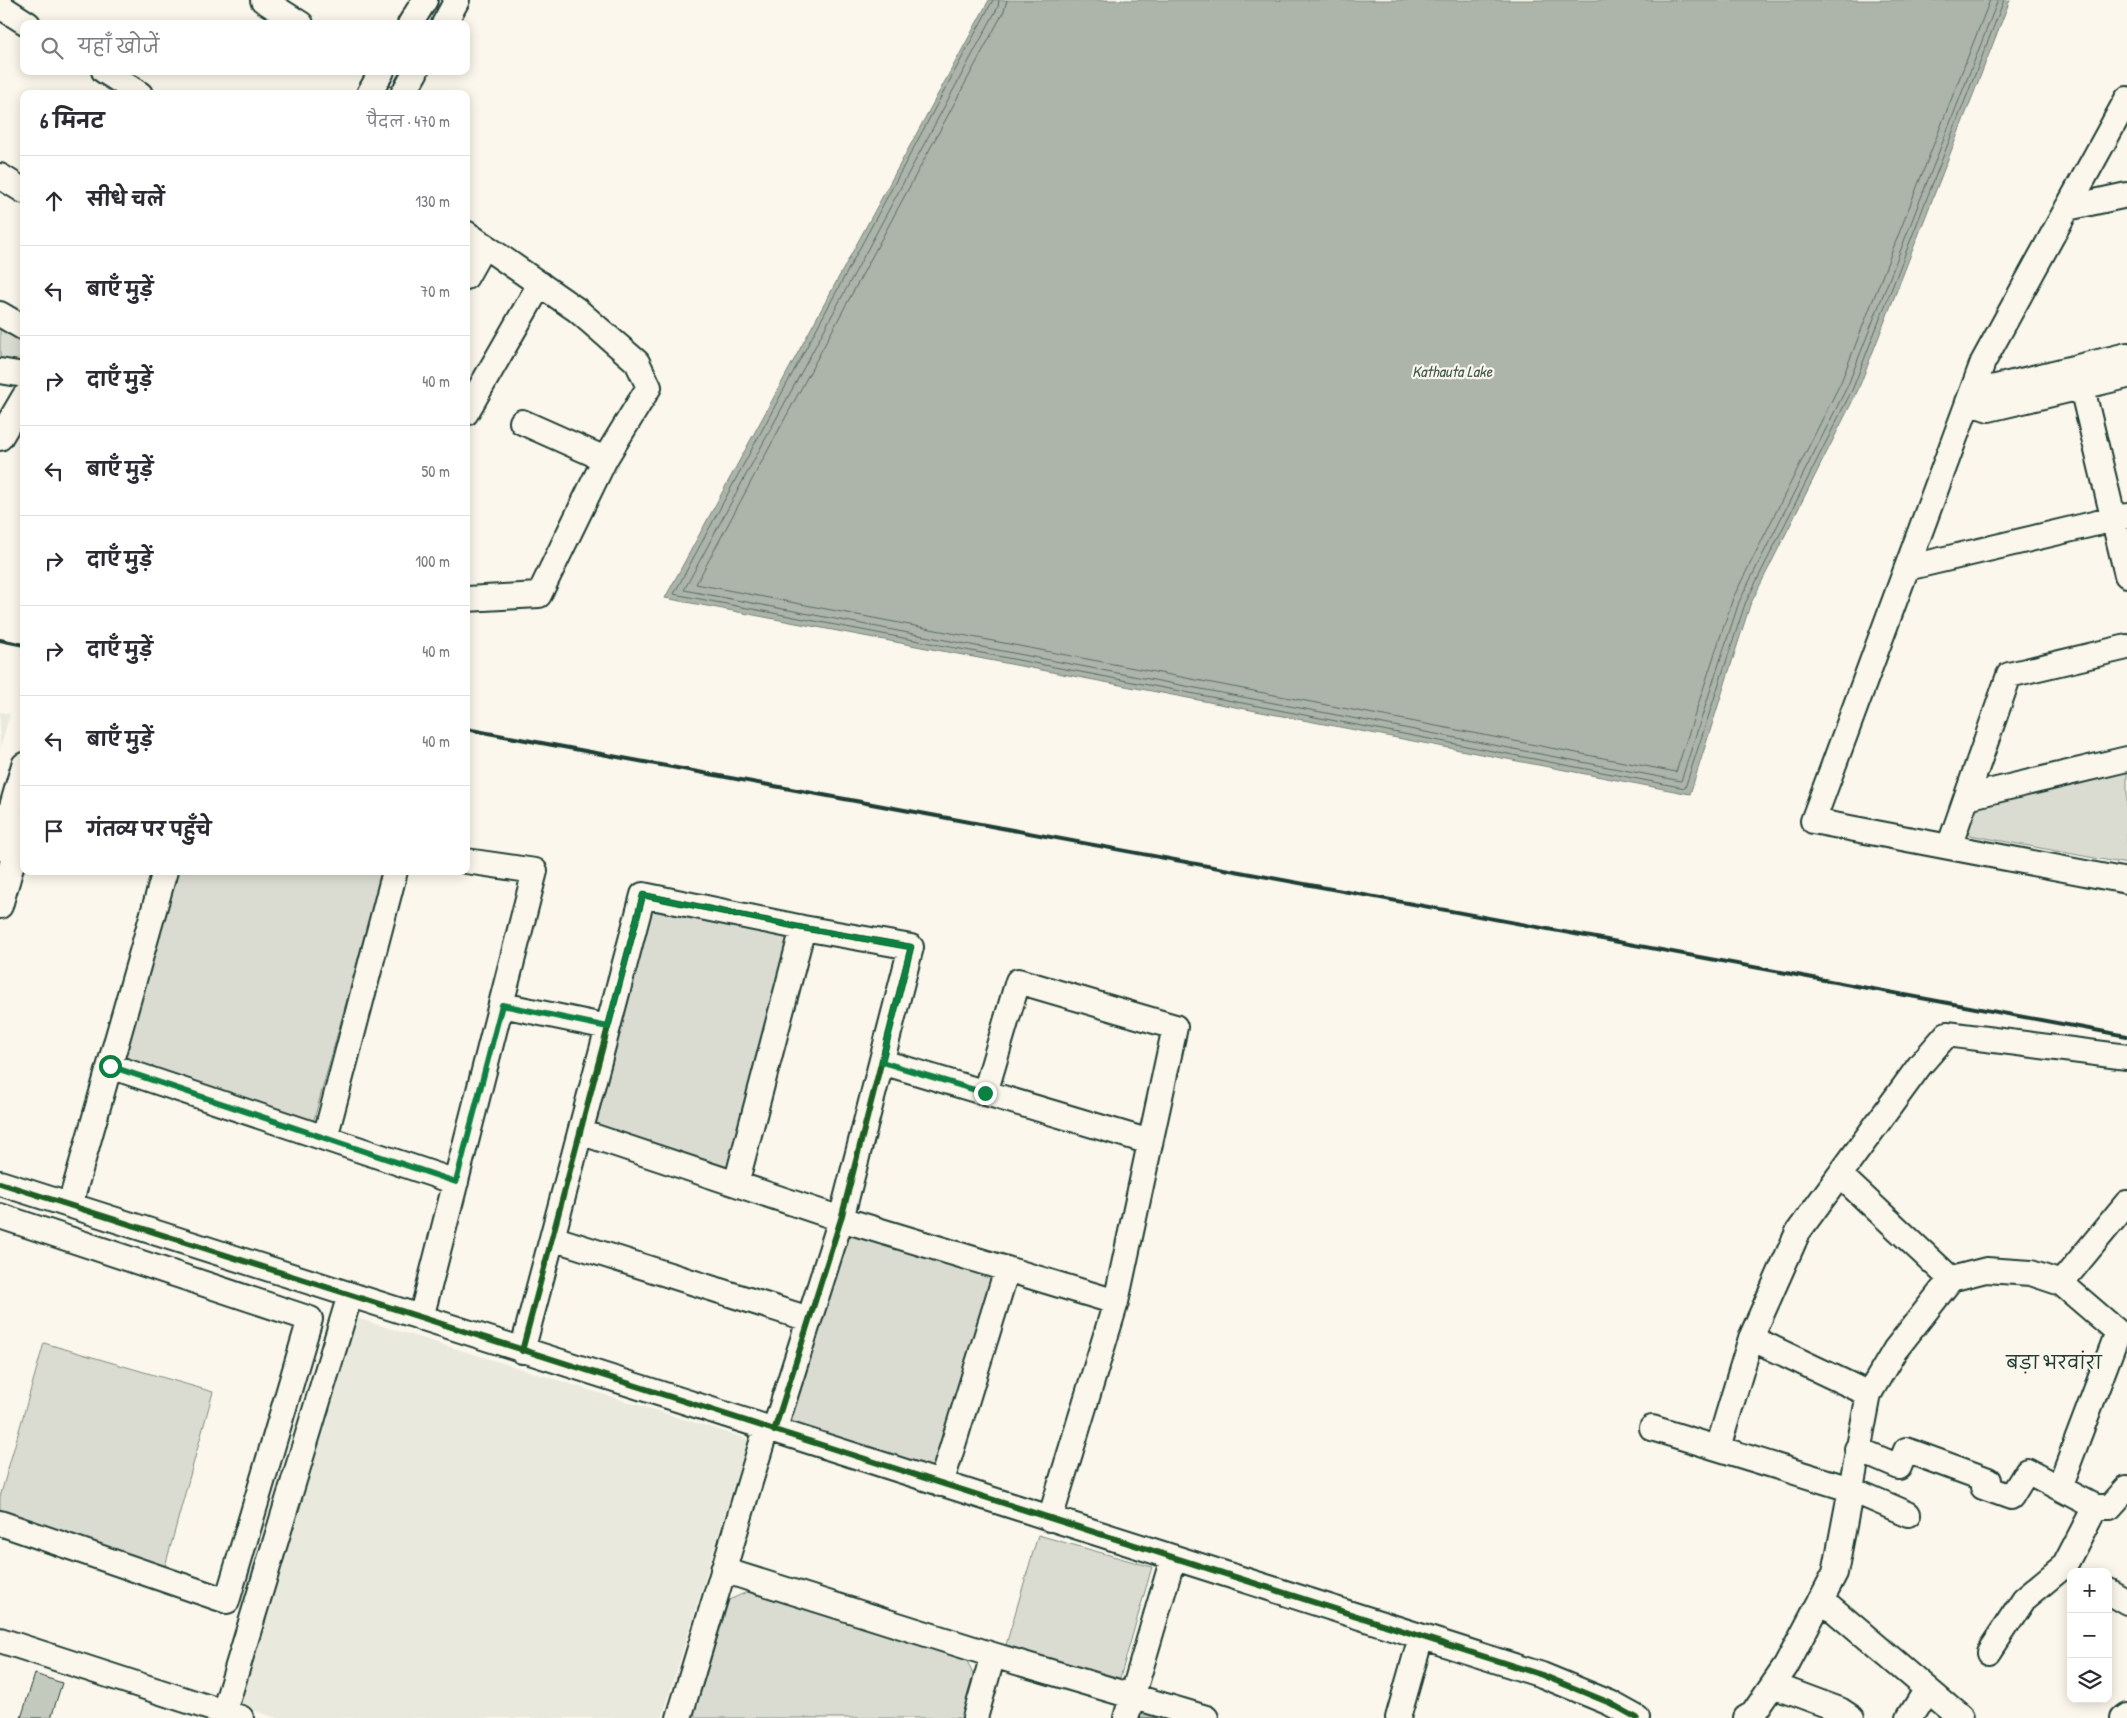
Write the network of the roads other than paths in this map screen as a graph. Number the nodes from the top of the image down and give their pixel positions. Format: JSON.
{"nodes":[{"id":1,"x":263,"y":0,"type":"edge"},
{"id":2,"x":425,"y":0,"type":"edge"},
{"id":3,"x":457,"y":0,"type":"edge"},
{"id":4,"x":0,"y":6,"type":"edge"},
{"id":5,"x":22,"y":20,"type":"edge"},
{"id":6,"x":295,"y":20,"type":"edge"},
{"id":7,"x":412,"y":20,"type":"edge"},
{"id":8,"x":446,"y":20,"type":"edge"},
{"id":9,"x":110,"y":75,"type":"edge"},
{"id":10,"x":380,"y":75,"type":"edge"},
{"id":11,"x":414,"y":75,"type":"edge"},
{"id":12,"x":134,"y":90,"type":"edge"},
{"id":13,"x":370,"y":90,"type":"edge"},
{"id":14,"x":405,"y":90,"type":"edge"},
{"id":15,"x":2127,"y":99,"type":"edge"},
{"id":16,"x":0,"y":176,"type":"edge"},
{"id":17,"x":20,"y":188,"type":"edge"},
{"id":18,"x":2127,"y":195,"type":"edge"},
{"id":19,"x":2067,"y":208,"type":"junction"},
{"id":20,"x":475,"y":239,"type":"edge"},
{"id":21,"x":470,"y":260,"type":"edge"},
{"id":22,"x":540,"y":284,"type":"junction"},
{"id":23,"x":0,"y":314,"type":"edge"},
{"id":24,"x":20,"y":326,"type":"edge"},
{"id":25,"x":2127,"y":355,"type":"edge"},
{"id":26,"x":0,"y":370,"type":"edge"},
{"id":27,"x":20,"y":375,"type":"edge"},
{"id":28,"x":2127,"y":376,"type":"edge"},
{"id":29,"x":2080,"y":377,"type":"junction"},
{"id":30,"x":1968,"y":402,"type":"junction"},
{"id":31,"x":20,"y":404,"type":"edge"},
{"id":32,"x":470,"y":406,"type":"edge"},
{"id":33,"x":522,"y":422,"type":"dead end"},
{"id":34,"x":0,"y":438,"type":"edge"},
{"id":35,"x":605,"y":460,"type":"junction"},
{"id":36,"x":2120,"y":517,"type":"edge"},
{"id":37,"x":1907,"y":568,"type":"junction"},
{"id":38,"x":2127,"y":576,"type":"edge"},
{"id":39,"x":470,"y":599,"type":"edge"},
{"id":40,"x":2127,"y":646,"type":"edge"},
{"id":41,"x":2127,"y":759,"type":"edge"},
{"id":42,"x":20,"y":795,"type":"edge"},
{"id":43,"x":1967,"y":797,"type":"junction"},
{"id":44,"x":8,"y":834,"type":"edge"},
{"id":45,"x":1949,"y":847,"type":"junction"},
{"id":46,"x":470,"y":862,"type":"edge"},
{"id":47,"x":164,"y":875,"type":"edge"},
{"id":48,"x":394,"y":875,"type":"edge"},
{"id":49,"x":2127,"y":881,"type":"edge"},
{"id":50,"x":0,"y":906,"type":"edge"},
{"id":51,"x":803,"y":928,"type":"junction"},
{"id":52,"x":502,"y":1005,"type":"junction"},
{"id":53,"x":608,"y":1027,"type":"junction"},
{"id":54,"x":2127,"y":1057,"type":"edge"},
{"id":55,"x":882,"y":1062,"type":"junction"},
{"id":56,"x":110,"y":1066,"type":"junction"},
{"id":57,"x":985,"y":1093,"type":"junction"},
{"id":58,"x":580,"y":1132,"type":"junction"},
{"id":59,"x":325,"y":1138,"type":"junction"},
{"id":60,"x":1150,"y":1142,"type":"junction"},
{"id":61,"x":1840,"y":1175,"type":"junction"},
{"id":62,"x":0,"y":1182,"type":"edge"},
{"id":63,"x":456,"y":1182,"type":"junction"},
{"id":64,"x":736,"y":1184,"type":"junction"},
{"id":65,"x":2127,"y":1203,"type":"edge"},
{"id":66,"x":70,"y":1205,"type":"junction"},
{"id":67,"x":0,"y":1216,"type":"edge"},
{"id":68,"x":841,"y":1219,"type":"junction"},
{"id":69,"x":552,"y":1238,"type":"junction"},
{"id":70,"x":1007,"y":1269,"type":"junction"},
{"id":71,"x":1951,"y":1279,"type":"junction"},
{"id":72,"x":2061,"y":1283,"type":"junction"},
{"id":73,"x":350,"y":1296,"type":"junction"},
{"id":74,"x":1116,"y":1302,"type":"junction"},
{"id":75,"x":421,"y":1318,"type":"junction"},
{"id":76,"x":809,"y":1319,"type":"junction"},
{"id":77,"x":1751,"y":1338,"type":"junction"},
{"id":78,"x":522,"y":1351,"type":"junction"},
{"id":79,"x":1869,"y":1394,"type":"junction"},
{"id":80,"x":1652,"y":1428,"type":"dead end"},
{"id":81,"x":770,"y":1430,"type":"junction"},
{"id":82,"x":1718,"y":1448,"type":"junction"},
{"id":83,"x":1858,"y":1449,"type":"junction"},
{"id":84,"x":941,"y":1484,"type":"junction"},
{"id":85,"x":1850,"y":1488,"type":"junction"},
{"id":86,"x":2059,"y":1488,"type":"junction"},
{"id":87,"x":2127,"y":1488,"type":"edge"},
{"id":88,"x":2095,"y":1507,"type":"junction"},
{"id":89,"x":1908,"y":1514,"type":"dead end"},
{"id":90,"x":1050,"y":1519,"type":"junction"},
{"id":91,"x":0,"y":1523,"type":"edge"},
{"id":92,"x":1173,"y":1558,"type":"junction"},
{"id":93,"x":2070,"y":1568,"type":"edge"},
{"id":94,"x":723,"y":1570,"type":"junction"},
{"id":95,"x":2067,"y":1570,"type":"edge"},
{"id":96,"x":2112,"y":1593,"type":"edge"},
{"id":97,"x":1821,"y":1599,"type":"junction"},
{"id":98,"x":2127,"y":1602,"type":"edge"},
{"id":99,"x":1421,"y":1637,"type":"junction"},
{"id":100,"x":2,"y":1646,"type":"edge"},
{"id":101,"x":1989,"y":1652,"type":"dead end"},
{"id":102,"x":993,"y":1655,"type":"junction"},
{"id":103,"x":1773,"y":1685,"type":"junction"},
{"id":104,"x":1927,"y":1689,"type":"junction"},
{"id":105,"x":1133,"y":1695,"type":"junction"},
{"id":106,"x":233,"y":1715,"type":"edge"},
{"id":107,"x":2127,"y":1715,"type":"edge"},
{"id":108,"x":679,"y":1718,"type":"edge"},
{"id":109,"x":975,"y":1718,"type":"edge"},
{"id":110,"x":1126,"y":1718,"type":"edge"},
{"id":111,"x":1206,"y":1718,"type":"edge"},
{"id":112,"x":1398,"y":1718,"type":"edge"},
{"id":113,"x":1638,"y":1718,"type":"edge"},
{"id":114,"x":1746,"y":1718,"type":"edge"},
{"id":115,"x":1852,"y":1718,"type":"edge"},
{"id":116,"x":1909,"y":1718,"type":"edge"},
{"id":117,"x":1961,"y":1718,"type":"edge"},
{"id":118,"x":2124,"y":1718,"type":"edge"}],
"edges":[{"from":1,"to":6,"type":"street"},
{"from":2,"to":7,"type":"street"},
{"from":3,"to":8,"type":"street"},
{"from":4,"to":5,"type":"street"},
{"from":9,"to":12,"type":"street"},
{"from":10,"to":13,"type":"street"},
{"from":11,"to":14,"type":"street"},
{"from":15,"to":19,"type":"street"},
{"from":16,"to":17,"type":"street"},
{"from":18,"to":19,"type":"street"},
{"from":19,"to":30,"type":"street"},
{"from":20,"to":21,"type":"street"},
{"from":20,"to":22,"type":"street"},
{"from":22,"to":32,"type":"street"},
{"from":22,"to":35,"type":"street"},
{"from":23,"to":24,"type":"street"},
{"from":25,"to":29,"type":"street"},
{"from":26,"to":27,"type":"street"},
{"from":28,"to":29,"type":"street"},
{"from":29,"to":30,"type":"street"},
{"from":29,"to":36,"type":"street"},
{"from":30,"to":37,"type":"street"},
{"from":31,"to":34,"type":"street"},
{"from":33,"to":35,"type":"street"},
{"from":35,"to":39,"type":"street"},
{"from":36,"to":37,"type":"street"},
{"from":36,"to":38,"type":"street"},
{"from":37,"to":45,"type":"street"},
{"from":40,"to":43,"type":"street"},
{"from":41,"to":43,"type":"street"},
{"from":42,"to":44,"type":"street"},
{"from":43,"to":45,"type":"street"},
{"from":44,"to":50,"type":"street"},
{"from":45,"to":49,"type":"street"},
{"from":46,"to":52,"type":"street"},
{"from":47,"to":56,"type":"street"},
{"from":48,"to":59,"type":"street"},
{"from":51,"to":53,"type":"street"},
{"from":51,"to":55,"type":"street"},
{"from":51,"to":64,"type":"street"},
{"from":52,"to":53,"type":"street"},
{"from":52,"to":63,"type":"street"},
{"from":53,"to":58,"type":"street"},
{"from":54,"to":61,"type":"street"},
{"from":55,"to":57,"type":"street"},
{"from":55,"to":68,"type":"street"},
{"from":56,"to":59,"type":"street"},
{"from":56,"to":66,"type":"street"},
{"from":57,"to":60,"type":"street"},
{"from":57,"to":60,"type":"street"},
{"from":58,"to":64,"type":"street"},
{"from":58,"to":69,"type":"street"},
{"from":59,"to":63,"type":"street"},
{"from":60,"to":74,"type":"street"},
{"from":61,"to":71,"type":"street"},
{"from":61,"to":77,"type":"street"},
{"from":62,"to":66,"type":"street"},
{"from":63,"to":75,"type":"street"},
{"from":64,"to":68,"type":"street"},
{"from":65,"to":72,"type":"street"},
{"from":66,"to":73,"type":"street"},
{"from":67,"to":91,"type":"street"},
{"from":68,"to":70,"type":"street"},
{"from":68,"to":76,"type":"street"},
{"from":69,"to":76,"type":"street"},
{"from":69,"to":78,"type":"street"},
{"from":70,"to":74,"type":"street"},
{"from":70,"to":84,"type":"street"},
{"from":71,"to":72,"type":"street"},
{"from":71,"to":79,"type":"street"},
{"from":72,"to":86,"type":"street"},
{"from":73,"to":75,"type":"street"},
{"from":73,"to":106,"type":"street"},
{"from":74,"to":90,"type":"street"},
{"from":75,"to":78,"type":"street"},
{"from":76,"to":81,"type":"street"},
{"from":77,"to":79,"type":"street"},
{"from":77,"to":82,"type":"street"},
{"from":78,"to":81,"type":"street"},
{"from":79,"to":83,"type":"street"},
{"from":80,"to":82,"type":"street"},
{"from":81,"to":84,"type":"street"},
{"from":81,"to":94,"type":"street"},
{"from":82,"to":85,"type":"street"},
{"from":83,"to":85,"type":"street"},
{"from":83,"to":86,"type":"street"},
{"from":84,"to":90,"type":"street"},
{"from":85,"to":89,"type":"street"},
{"from":85,"to":97,"type":"street"},
{"from":86,"to":88,"type":"street"},
{"from":87,"to":88,"type":"street"},
{"from":88,"to":93,"type":"street"},
{"from":90,"to":92,"type":"street"},
{"from":92,"to":99,"type":"street"},
{"from":92,"to":105,"type":"street"},
{"from":94,"to":102,"type":"street"},
{"from":94,"to":108,"type":"street"},
{"from":95,"to":101,"type":"street"},
{"from":96,"to":98,"type":"street"},
{"from":97,"to":103,"type":"street"},
{"from":97,"to":104,"type":"street"},
{"from":99,"to":112,"type":"street"},
{"from":99,"to":113,"type":"street"},
{"from":100,"to":106,"type":"street"},
{"from":102,"to":105,"type":"street"},
{"from":102,"to":109,"type":"street"},
{"from":103,"to":114,"type":"street"},
{"from":103,"to":115,"type":"street"},
{"from":104,"to":116,"type":"street"},
{"from":104,"to":117,"type":"street"},
{"from":105,"to":110,"type":"street"},
{"from":105,"to":111,"type":"street"},
{"from":107,"to":118,"type":"street"}]}
